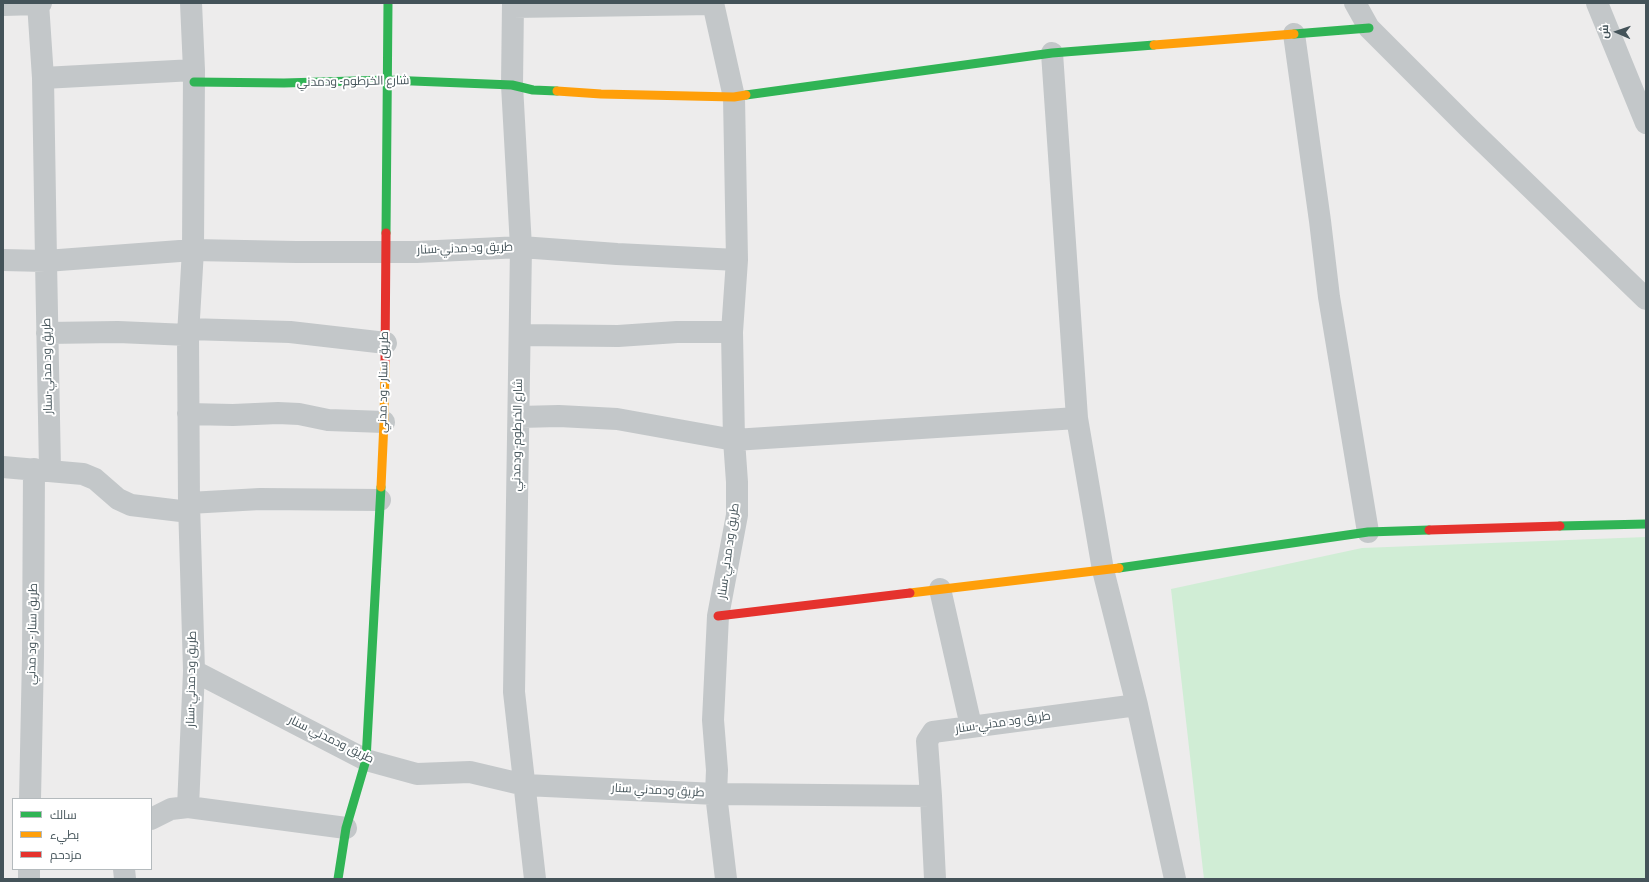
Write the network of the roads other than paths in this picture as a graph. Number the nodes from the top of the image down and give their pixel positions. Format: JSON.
{"nodes":[{"id":1,"x":39,"y":3,"type":"edge"},
{"id":2,"x":191,"y":3,"type":"edge"},
{"id":3,"x":388,"y":3,"type":"edge"},
{"id":4,"x":714,"y":3,"type":"edge"},
{"id":5,"x":1355,"y":3,"type":"edge"},
{"id":6,"x":1597,"y":3,"type":"edge"},
{"id":7,"x":3,"y":5,"type":"edge"},
{"id":8,"x":513,"y":5,"type":"edge"},
{"id":9,"x":1369,"y":28,"type":"junction"},
{"id":10,"x":1294,"y":34,"type":"junction"},
{"id":11,"x":1052,"y":53,"type":"junction"},
{"id":12,"x":194,"y":76,"type":"junction"},
{"id":13,"x":43,"y":78,"type":"junction"},
{"id":14,"x":388,"y":80,"type":"junction"},
{"id":15,"x":512,"y":85,"type":"junction"},
{"id":16,"x":734,"y":97,"type":"junction"},
{"id":17,"x":1646,"y":123,"type":"edge"},
{"id":18,"x":521,"y":247,"type":"junction"},
{"id":19,"x":193,"y":250,"type":"junction"},
{"id":20,"x":386,"y":251,"type":"junction"},
{"id":21,"x":3,"y":260,"type":"edge"},
{"id":22,"x":737,"y":260,"type":"junction"},
{"id":23,"x":46,"y":261,"type":"junction"},
{"id":24,"x":1646,"y":299,"type":"edge"},
{"id":25,"x":188,"y":332,"type":"junction"},
{"id":26,"x":732,"y":332,"type":"junction"},
{"id":27,"x":47,"y":333,"type":"junction"},
{"id":28,"x":520,"y":335,"type":"junction"},
{"id":29,"x":386,"y":343,"type":"junction"},
{"id":30,"x":188,"y":414,"type":"junction"},
{"id":31,"x":519,"y":417,"type":"junction"},
{"id":32,"x":1077,"y":418,"type":"junction"},
{"id":33,"x":384,"y":422,"type":"junction"},
{"id":34,"x":734,"y":440,"type":"junction"},
{"id":35,"x":3,"y":467,"type":"edge"},
{"id":36,"x":42,"y":470,"type":"junction"},
{"id":37,"x":380,"y":500,"type":"junction"},
{"id":38,"x":189,"y":508,"type":"junction"},
{"id":39,"x":1646,"y":524,"type":"edge"},
{"id":40,"x":1368,"y":532,"type":"junction"},
{"id":41,"x":1102,"y":570,"type":"junction"},
{"id":42,"x":940,"y":589,"type":"junction"},
{"id":43,"x":718,"y":616,"type":"junction"},
{"id":44,"x":194,"y":671,"type":"junction"},
{"id":45,"x":1137,"y":705,"type":"junction"},
{"id":46,"x":971,"y":726,"type":"junction"},
{"id":47,"x":366,"y":760,"type":"junction"},
{"id":48,"x":525,"y":785,"type":"junction"},
{"id":49,"x":716,"y":794,"type":"junction"},
{"id":50,"x":931,"y":796,"type":"junction"},
{"id":51,"x":30,"y":798,"type":"edge"},
{"id":52,"x":188,"y":807,"type":"junction"},
{"id":53,"x":152,"y":818,"type":"edge"},
{"id":54,"x":346,"y":828,"type":"junction"},
{"id":55,"x":338,"y":879,"type":"edge"},
{"id":56,"x":535,"y":879,"type":"edge"},
{"id":57,"x":726,"y":879,"type":"edge"},
{"id":58,"x":935,"y":879,"type":"edge"},
{"id":59,"x":1175,"y":879,"type":"edge"}],
"edges":[{"from":1,"to":7,"type":"street"},
{"from":1,"to":13,"type":"street","name":"طريق ود مدني-سنار"},
{"from":2,"to":12,"type":"street","name":"طريق ود مدني-سنار"},
{"from":3,"to":14,"type":"street","name":"طريق سنار - ود مدني"},
{"from":4,"to":8,"type":"street"},
{"from":4,"to":16,"type":"street","name":"طريق ود مدني-سنار"},
{"from":5,"to":9,"type":"street"},
{"from":6,"to":17,"type":"street"},
{"from":8,"to":15,"type":"street","name":"شارع الخرطوم- ودمدني"},
{"from":9,"to":10,"type":"street","name":"شارع الخرطوم- ودمدني"},
{"from":9,"to":24,"type":"street"},
{"from":10,"to":11,"type":"street","name":"شارع الخرطوم- ودمدني"},
{"from":10,"to":40,"type":"street"},
{"from":11,"to":16,"type":"street","name":"شارع الخرطوم- ودمدني"},
{"from":11,"to":32,"type":"street"},
{"from":12,"to":13,"type":"street"},
{"from":12,"to":14,"type":"street","name":"شارع الخرطوم- ودمدني"},
{"from":12,"to":19,"type":"street","name":"طريق ود مدني-سنار"},
{"from":13,"to":23,"type":"street","name":"طريق ود مدني-سنار"},
{"from":14,"to":15,"type":"street","name":"شارع الخرطوم- ودمدني"},
{"from":14,"to":20,"type":"street","name":"طريق سنار - ود مدني"},
{"from":15,"to":16,"type":"street","name":"شارع الخرطوم- ودمدني"},
{"from":15,"to":18,"type":"street","name":"شارع الخرطوم- ودمدني"},
{"from":16,"to":22,"type":"street","name":"طريق ود مدني-سنار"},
{"from":18,"to":20,"type":"street","name":"طريق ود مدني-سنار"},
{"from":18,"to":22,"type":"street","name":"طريق ود مدني-سنار"},
{"from":18,"to":28,"type":"street","name":"شارع الخرطوم- ودمدني"},
{"from":19,"to":20,"type":"street","name":"طريق ود مدني-سنار"},
{"from":19,"to":23,"type":"street","name":"طريق ود مدني-سنار"},
{"from":19,"to":25,"type":"street","name":"طريق ود مدني-سنار"},
{"from":20,"to":29,"type":"street","name":"طريق سنار - ود مدني"},
{"from":21,"to":23,"type":"street","name":"طريق ود مدني-سنار"},
{"from":22,"to":26,"type":"street","name":"طريق ود مدني-سنار"},
{"from":23,"to":27,"type":"street","name":"طريق ود مدني-سنار"},
{"from":25,"to":27,"type":"street"},
{"from":25,"to":29,"type":"street"},
{"from":25,"to":30,"type":"street","name":"طريق ود مدني-سنار"},
{"from":26,"to":28,"type":"street"},
{"from":26,"to":34,"type":"street","name":"طريق ود مدني-سنار"},
{"from":27,"to":36,"type":"street","name":"طريق ود مدني-سنار"},
{"from":28,"to":31,"type":"street","name":"شارع الخرطوم- ودمدني"},
{"from":29,"to":33,"type":"street","name":"طريق سنار - ود مدني"},
{"from":30,"to":33,"type":"street"},
{"from":30,"to":38,"type":"street","name":"طريق ود مدني-سنار"},
{"from":31,"to":34,"type":"street"},
{"from":31,"to":48,"type":"street","name":"شارع الخرطوم- ودمدني"},
{"from":32,"to":34,"type":"street"},
{"from":32,"to":41,"type":"street"},
{"from":33,"to":37,"type":"street","name":"طريق سنار - ود مدني"},
{"from":34,"to":43,"type":"street","name":"طريق ود مدني-سنار"},
{"from":35,"to":36,"type":"street"},
{"from":36,"to":38,"type":"street"},
{"from":36,"to":51,"type":"street","name":"طريق سنار - ود مدني"},
{"from":37,"to":38,"type":"street"},
{"from":37,"to":47,"type":"street","name":"طريق سنار - ود مدني"},
{"from":38,"to":44,"type":"street","name":"طريق ود مدني-سنار"},
{"from":39,"to":40,"type":"street"},
{"from":40,"to":41,"type":"street"},
{"from":41,"to":42,"type":"street"},
{"from":41,"to":45,"type":"street"},
{"from":42,"to":43,"type":"street"},
{"from":42,"to":46,"type":"street"},
{"from":43,"to":49,"type":"street","name":"طريق ود مدني-سنار"},
{"from":44,"to":47,"type":"street","name":"طريق ودمدني سنار"},
{"from":44,"to":52,"type":"street","name":"طريق ود مدني-سنار"},
{"from":45,"to":46,"type":"street","name":"طريق ود مدني-سنار"},
{"from":45,"to":59,"type":"street"},
{"from":46,"to":50,"type":"street","name":"طريق ود مدني-سنار"},
{"from":47,"to":48,"type":"street","name":"طريق ودمدني سنار"},
{"from":47,"to":54,"type":"street"},
{"from":48,"to":49,"type":"street","name":"طريق ودمدني سنار"},
{"from":48,"to":56,"type":"street","name":"شارع الخرطوم- ودمدني"},
{"from":49,"to":50,"type":"street"},
{"from":49,"to":57,"type":"street","name":"طريق ود مدني-سنار"},
{"from":50,"to":58,"type":"street","name":"طريق ود مدني-سنار"},
{"from":52,"to":53,"type":"street"},
{"from":52,"to":54,"type":"street"},
{"from":54,"to":55,"type":"street"}]}
